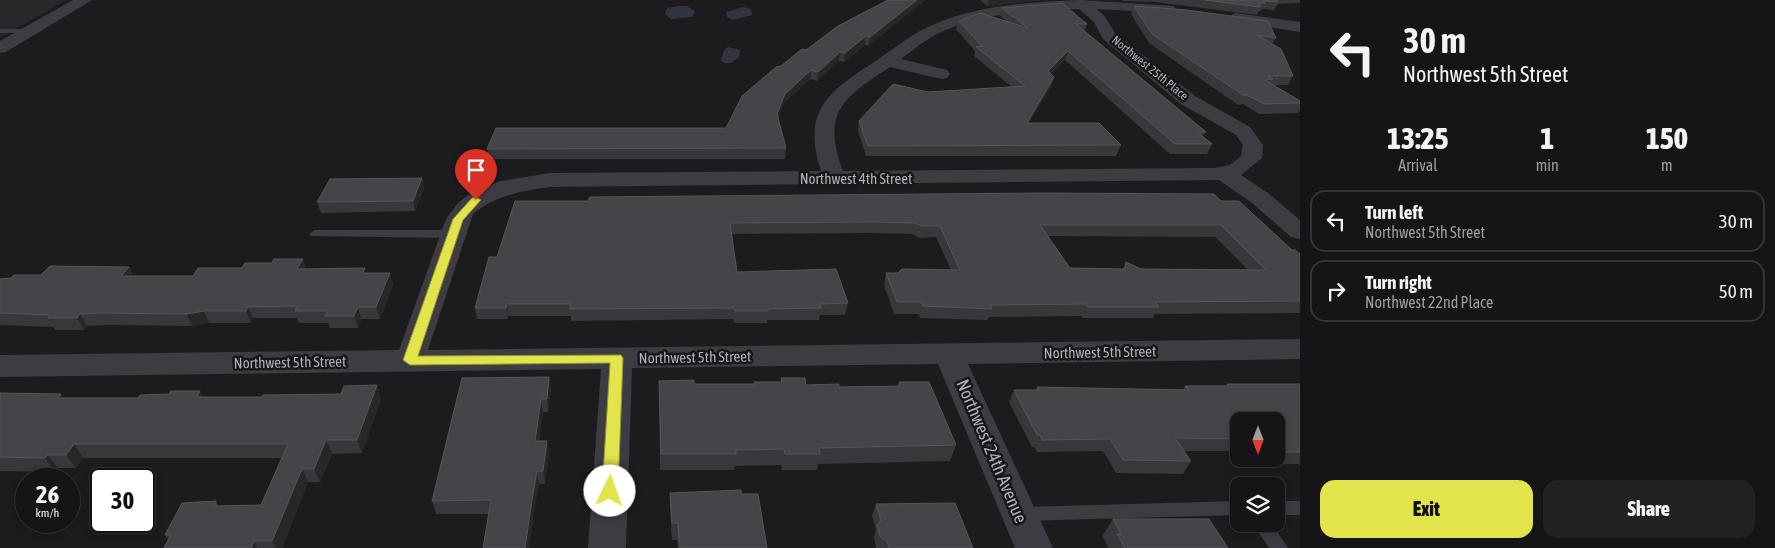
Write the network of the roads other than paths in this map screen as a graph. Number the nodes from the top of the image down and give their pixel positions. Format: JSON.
{"nodes":[{"id":1,"x":84,"y":0,"type":"edge"},
{"id":2,"x":1083,"y":5,"type":"junction"},
{"id":3,"x":1187,"y":11,"type":"edge"},
{"id":4,"x":1215,"y":15,"type":"edge"},
{"id":5,"x":1300,"y":27,"type":"edge"},
{"id":6,"x":0,"y":31,"type":"edge"},
{"id":7,"x":29,"y":31,"type":"junction"},
{"id":8,"x":0,"y":48,"type":"edge"},
{"id":9,"x":888,"y":60,"type":"junction"},
{"id":10,"x":941,"y":74,"type":"dead end"},
{"id":11,"x":1223,"y":173,"type":"junction"},
{"id":12,"x":834,"y":178,"type":"junction"},
{"id":13,"x":1300,"y":232,"type":"edge"},
{"id":14,"x":315,"y":234,"type":"dead end"},
{"id":15,"x":453,"y":234,"type":"junction"},
{"id":16,"x":1300,"y":349,"type":"edge"},
{"id":17,"x":949,"y":354,"type":"junction"},
{"id":18,"x":617,"y":358,"type":"junction"},
{"id":19,"x":410,"y":360,"type":"junction"},
{"id":20,"x":0,"y":366,"type":"edge"},
{"id":21,"x":1230,"y":508,"type":"edge"},
{"id":22,"x":1285,"y":508,"type":"edge"},
{"id":23,"x":1300,"y":508,"type":"edge"},
{"id":24,"x":1019,"y":514,"type":"junction"},
{"id":25,"x":1268,"y":532,"type":"edge"},
{"id":26,"x":607,"y":548,"type":"edge"},
{"id":27,"x":1034,"y":548,"type":"edge"},
{"id":28,"x":1279,"y":548,"type":"edge"}],
"edges":[{"from":1,"to":7,"type":"street"},
{"from":2,"to":3,"type":"street"},
{"from":2,"to":9,"type":"street"},
{"from":2,"to":11,"type":"street","name":"Northwest 25th Place"},
{"from":4,"to":5,"type":"street"},
{"from":6,"to":7,"type":"lane"},
{"from":7,"to":8,"type":"street"},
{"from":9,"to":10,"type":"street"},
{"from":9,"to":12,"type":"street"},
{"from":11,"to":12,"type":"street","name":"Northwest 4th Street"},
{"from":11,"to":13,"type":"street"},
{"from":12,"to":15,"type":"street","name":"Northwest 4th Street"},
{"from":14,"to":15,"type":"lane"},
{"from":15,"to":19,"type":"street","name":"Northwest 4th Street"},
{"from":16,"to":17,"type":"street","name":"Northwest 5th Street"},
{"from":17,"to":18,"type":"street","name":"Northwest 5th Street"},
{"from":17,"to":24,"type":"street","name":"Northwest 24th Avenue"},
{"from":18,"to":19,"type":"street","name":"Northwest 5th Street"},
{"from":18,"to":26,"type":"street"},
{"from":19,"to":20,"type":"street","name":"Northwest 5th Street"},
{"from":21,"to":24,"type":"lane"},
{"from":22,"to":23,"type":"lane"},
{"from":24,"to":27,"type":"street","name":"Northwest 24th Avenue"},
{"from":25,"to":28,"type":"lane"}]}
